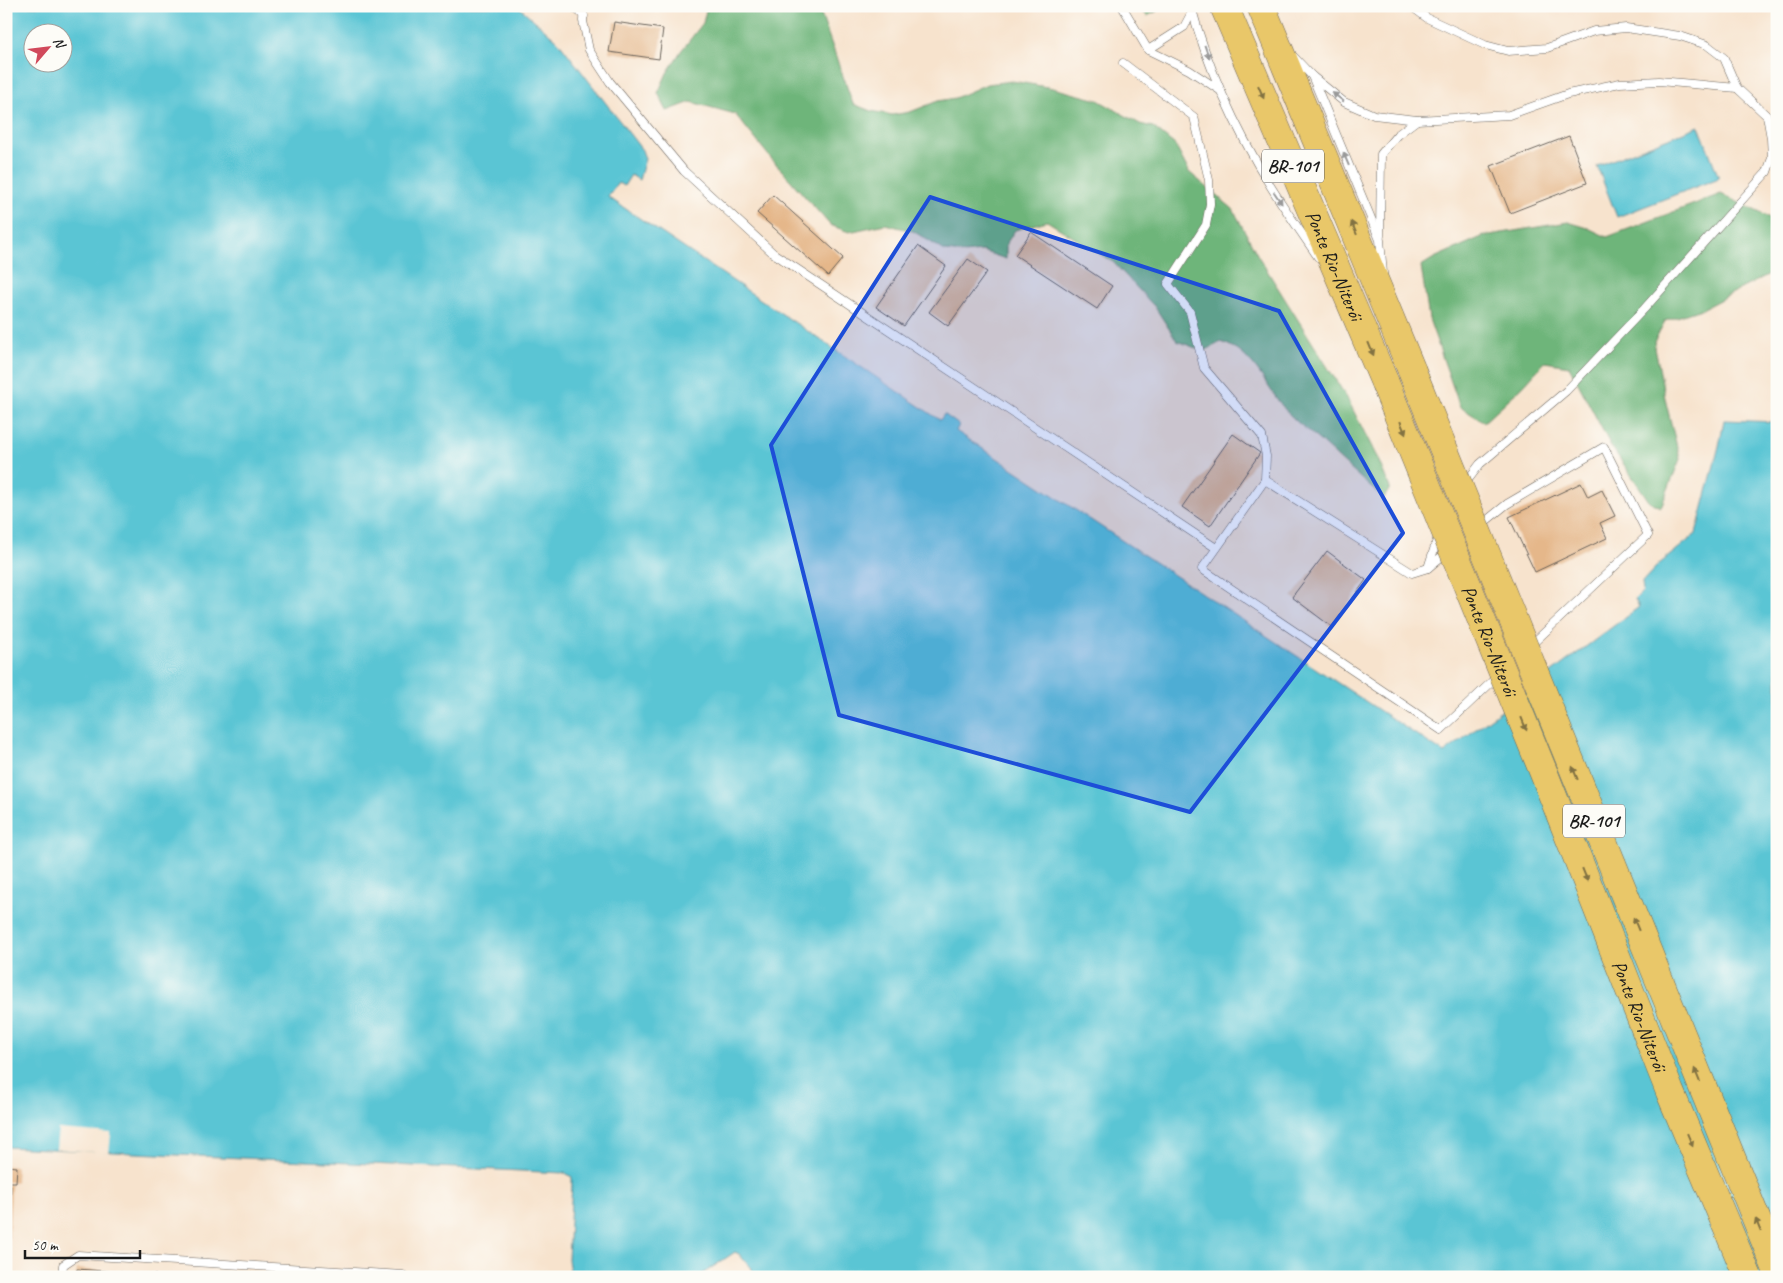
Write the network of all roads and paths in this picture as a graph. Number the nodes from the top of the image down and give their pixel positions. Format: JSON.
{"nodes":[{"id":1,"x":573,"y":6,"type":"edge"},
{"id":2,"x":584,"y":6,"type":"edge"},
{"id":3,"x":1122,"y":6,"type":"edge"},
{"id":4,"x":1411,"y":6,"type":"edge"},
{"id":5,"x":1191,"y":9,"type":"edge"},
{"id":6,"x":1226,"y":11,"type":"edge"},
{"id":7,"x":584,"y":16,"type":"junction"},
{"id":8,"x":1266,"y":18,"type":"edge"},
{"id":9,"x":1148,"y":50,"type":"junction"},
{"id":10,"x":1123,"y":63,"type":"dead end"},
{"id":11,"x":1312,"y":76,"type":"junction"},
{"id":12,"x":1737,"y":88,"type":"junction"},
{"id":13,"x":1221,"y":91,"type":"junction"},
{"id":14,"x":1417,"y":120,"type":"junction"},
{"id":15,"x":1380,"y":240,"type":"junction"},
{"id":16,"x":1323,"y":265,"type":"dead end"},
{"id":17,"x":1328,"y":272,"type":"dead end"},
{"id":18,"x":1386,"y":305,"type":"junction"},
{"id":19,"x":1357,"y":316,"type":"junction"},
{"id":20,"x":1264,"y":480,"type":"junction"},
{"id":21,"x":1454,"y":497,"type":"dead end"},
{"id":22,"x":1446,"y":513,"type":"dead end"},
{"id":23,"x":1471,"y":533,"type":"dead end"},
{"id":24,"x":1457,"y":545,"type":"dead end"},
{"id":25,"x":1216,"y":548,"type":"junction"},
{"id":26,"x":1428,"y":568,"type":"junction"},
{"id":27,"x":1519,"y":656,"type":"dead end"},
{"id":28,"x":1512,"y":663,"type":"dead end"},
{"id":29,"x":1777,"y":1270,"type":"edge"},
{"id":30,"x":403,"y":1275,"type":"dead end"},
{"id":31,"x":62,"y":1277,"type":"edge"},
{"id":32,"x":1748,"y":1277,"type":"edge"}],
"edges":[{"from":1,"to":7,"type":"lane"},
{"from":2,"to":7,"type":"lane"},
{"from":3,"to":9,"type":"lane"},
{"from":4,"to":12,"type":"lane"},
{"from":5,"to":9,"type":"lane"},
{"from":5,"to":13,"type":"lane","one_way":true},
{"from":6,"to":19,"type":"highway","name":"Ponte Rio-Niterói","number":"BR-101","one_way":true},
{"from":7,"to":25,"type":"lane"},
{"from":8,"to":11,"type":"lane"},
{"from":18,"to":8,"type":"highway","name":"Ponte Rio-Niterói","number":"BR-101","one_way":true},
{"from":9,"to":13,"type":"lane"},
{"from":10,"to":20,"type":"lane"},
{"from":14,"to":11,"type":"lane","one_way":true},
{"from":15,"to":11,"type":"lane","one_way":true},
{"from":12,"to":14,"type":"lane"},
{"from":12,"to":21,"type":"lane"},
{"from":13,"to":16,"type":"lane","one_way":true},
{"from":14,"to":15,"type":"lane"},
{"from":15,"to":18,"type":"lane"},
{"from":17,"to":19,"type":"lane"},
{"from":29,"to":18,"type":"highway","name":"Ponte Rio-Niterói","number":"BR-101","one_way":true,"bridge":true},
{"from":19,"to":32,"type":"highway","name":"Ponte Rio-Niterói","number":"BR-101","one_way":true,"bridge":true},
{"from":20,"to":25,"type":"lane"},
{"from":20,"to":26,"type":"lane"},
{"from":22,"to":26,"type":"lane"},
{"from":23,"to":27,"type":"lane"},
{"from":24,"to":26,"type":"lane"},
{"from":25,"to":28,"type":"lane"},
{"from":30,"to":31,"type":"lane"}]}
